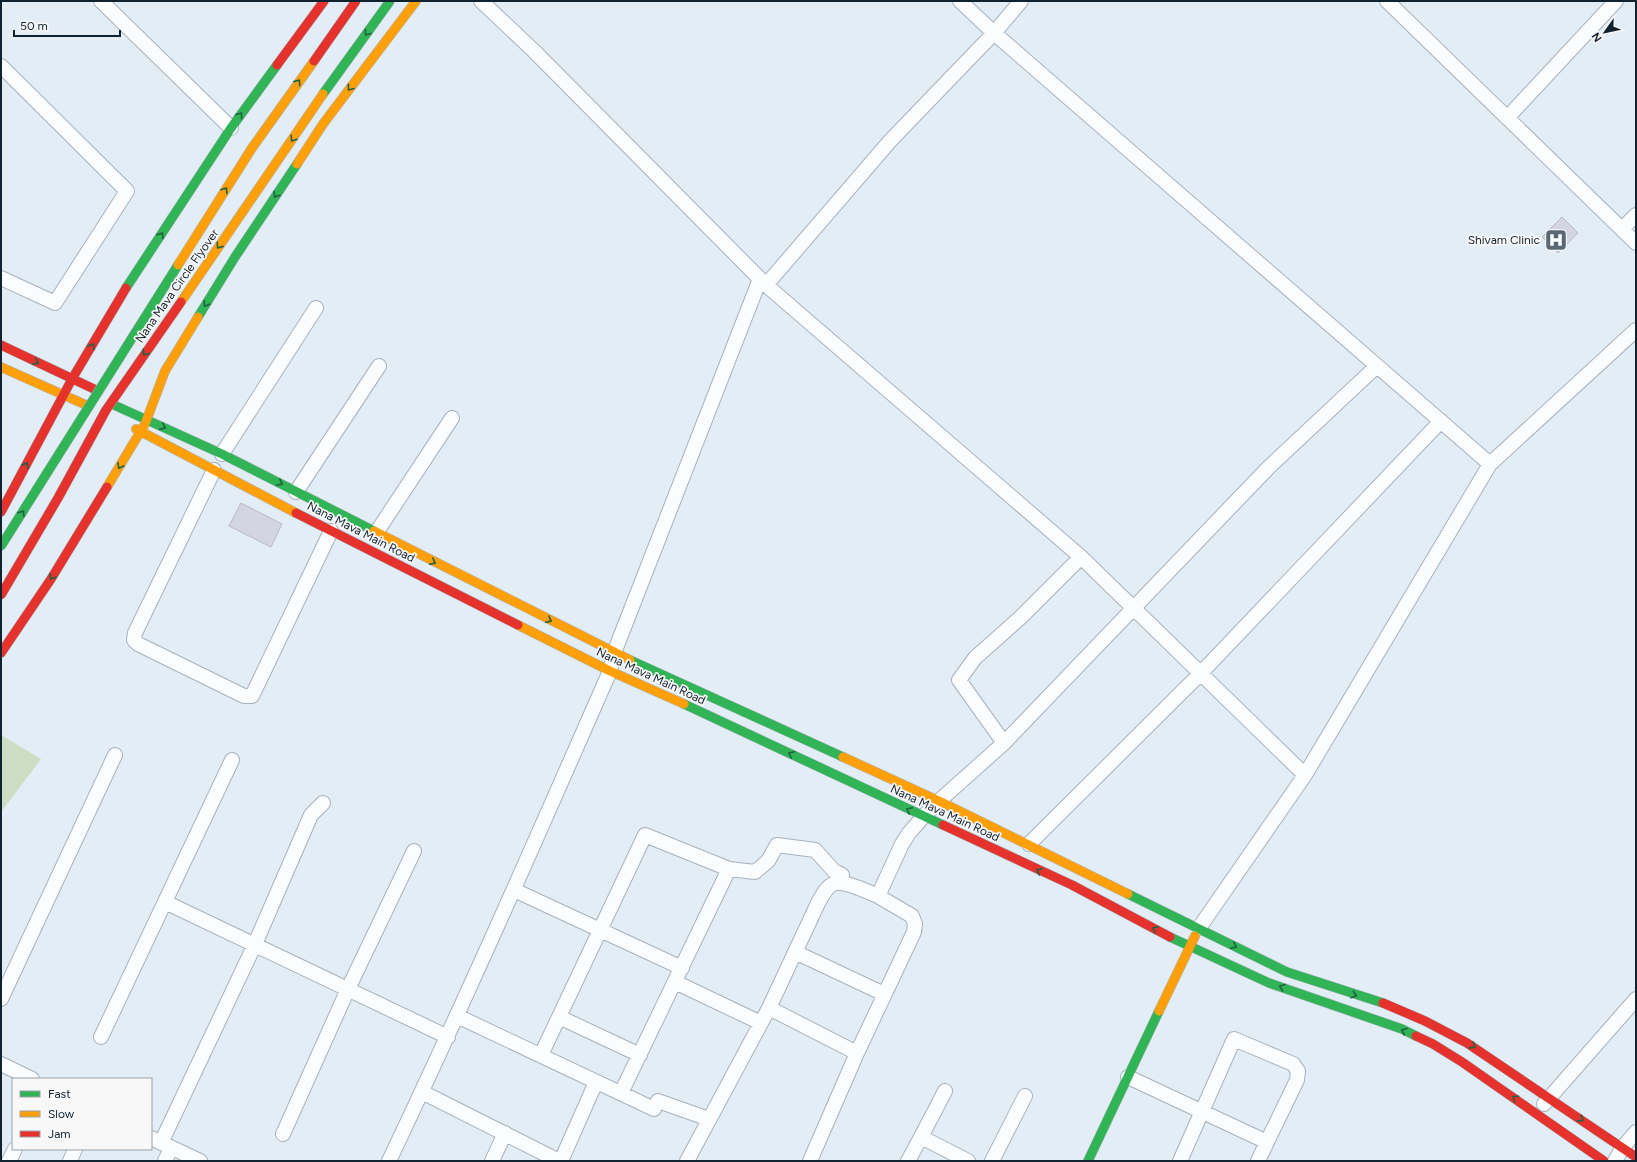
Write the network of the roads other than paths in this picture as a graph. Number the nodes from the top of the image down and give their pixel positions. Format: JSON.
{"nodes":[{"id":1,"x":101,"y":1,"type":"edge"},
{"id":2,"x":324,"y":1,"type":"edge"},
{"id":3,"x":356,"y":1,"type":"edge"},
{"id":4,"x":390,"y":1,"type":"edge"},
{"id":5,"x":416,"y":1,"type":"edge"},
{"id":6,"x":482,"y":1,"type":"edge"},
{"id":7,"x":960,"y":1,"type":"edge"},
{"id":8,"x":1021,"y":1,"type":"edge"},
{"id":9,"x":1387,"y":1,"type":"edge"},
{"id":10,"x":1616,"y":1,"type":"edge"},
{"id":11,"x":994,"y":33,"type":"junction"},
{"id":12,"x":1,"y":66,"type":"edge"},
{"id":13,"x":1507,"y":118,"type":"junction"},
{"id":14,"x":231,"y":128,"type":"junction"},
{"id":15,"x":1636,"y":215,"type":"edge"},
{"id":16,"x":1622,"y":229,"type":"junction"},
{"id":17,"x":1636,"y":243,"type":"edge"},
{"id":18,"x":1,"y":278,"type":"edge"},
{"id":19,"x":763,"y":282,"type":"junction"},
{"id":20,"x":316,"y":308,"type":"dead end"},
{"id":21,"x":1636,"y":330,"type":"edge"},
{"id":22,"x":1,"y":345,"type":"edge"},
{"id":23,"x":380,"y":366,"type":"dead end"},
{"id":24,"x":1377,"y":366,"type":"junction"},
{"id":25,"x":1,"y":367,"type":"edge"},
{"id":26,"x":72,"y":379,"type":"junction"},
{"id":27,"x":94,"y":390,"type":"junction"},
{"id":28,"x":64,"y":396,"type":"junction"},
{"id":29,"x":86,"y":405,"type":"junction"},
{"id":30,"x":114,"y":405,"type":"junction"},
{"id":31,"x":452,"y":418,"type":"dead end"},
{"id":32,"x":147,"y":420,"type":"junction"},
{"id":33,"x":1440,"y":421,"type":"junction"},
{"id":34,"x":128,"y":424,"type":"dead end"},
{"id":35,"x":141,"y":431,"type":"junction"},
{"id":36,"x":222,"y":454,"type":"junction"},
{"id":37,"x":1490,"y":464,"type":"junction"},
{"id":38,"x":214,"y":470,"type":"junction"},
{"id":39,"x":296,"y":492,"type":"junction"},
{"id":40,"x":1,"y":512,"type":"edge"},
{"id":41,"x":331,"y":531,"type":"junction"},
{"id":42,"x":376,"y":533,"type":"junction"},
{"id":43,"x":1,"y":546,"type":"edge"},
{"id":44,"x":1081,"y":557,"type":"junction"},
{"id":45,"x":1,"y":595,"type":"edge"},
{"id":46,"x":1134,"y":609,"type":"junction"},
{"id":47,"x":1,"y":653,"type":"edge"},
{"id":48,"x":614,"y":653,"type":"junction"},
{"id":49,"x":610,"y":671,"type":"junction"},
{"id":50,"x":1200,"y":674,"type":"junction"},
{"id":51,"x":1004,"y":743,"type":"junction"},
{"id":52,"x":114,"y":755,"type":"dead end"},
{"id":53,"x":232,"y":760,"type":"dead end"},
{"id":54,"x":1305,"y":775,"type":"junction"},
{"id":55,"x":939,"y":801,"type":"junction"},
{"id":56,"x":324,"y":803,"type":"dead end"},
{"id":57,"x":923,"y":817,"type":"junction"},
{"id":58,"x":1029,"y":844,"type":"junction"},
{"id":59,"x":414,"y":851,"type":"dead end"},
{"id":60,"x":729,"y":869,"type":"junction"},
{"id":61,"x":842,"y":875,"type":"dead end"},
{"id":62,"x":514,"y":890,"type":"junction"},
{"id":63,"x":878,"y":896,"type":"junction"},
{"id":64,"x":165,"y":902,"type":"junction"},
{"id":65,"x":1199,"y":928,"type":"junction"},
{"id":66,"x":600,"y":930,"type":"junction"},
{"id":67,"x":255,"y":944,"type":"junction"},
{"id":68,"x":1190,"y":947,"type":"junction"},
{"id":69,"x":795,"y":952,"type":"junction"},
{"id":70,"x":682,"y":968,"type":"junction"},
{"id":71,"x":675,"y":982,"type":"junction"},
{"id":72,"x":348,"y":989,"type":"junction"},
{"id":73,"x":884,"y":994,"type":"junction"},
{"id":74,"x":1,"y":999,"type":"edge"},
{"id":75,"x":1636,"y":999,"type":"edge"},
{"id":76,"x":769,"y":1008,"type":"junction"},
{"id":77,"x":457,"y":1016,"type":"junction"},
{"id":78,"x":559,"y":1017,"type":"junction"},
{"id":79,"x":761,"y":1023,"type":"junction"},
{"id":80,"x":448,"y":1036,"type":"junction"},
{"id":81,"x":101,"y":1037,"type":"dead end"},
{"id":82,"x":857,"y":1053,"type":"junction"},
{"id":83,"x":540,"y":1055,"type":"junction"},
{"id":84,"x":640,"y":1055,"type":"junction"},
{"id":85,"x":1,"y":1064,"type":"edge"},
{"id":86,"x":1128,"y":1077,"type":"junction"},
{"id":87,"x":30,"y":1078,"type":"edge"},
{"id":88,"x":596,"y":1082,"type":"junction"},
{"id":89,"x":944,"y":1091,"type":"dead end"},
{"id":90,"x":422,"y":1092,"type":"junction"},
{"id":91,"x":621,"y":1094,"type":"junction"},
{"id":92,"x":1025,"y":1096,"type":"dead end"},
{"id":93,"x":1550,"y":1098,"type":"junction"},
{"id":94,"x":1201,"y":1111,"type":"junction"},
{"id":95,"x":1536,"y":1113,"type":"junction"},
{"id":96,"x":710,"y":1119,"type":"junction"},
{"id":97,"x":1636,"y":1132,"type":"edge"},
{"id":98,"x":505,"y":1133,"type":"junction"},
{"id":99,"x":283,"y":1134,"type":"dead end"},
{"id":100,"x":921,"y":1136,"type":"junction"},
{"id":101,"x":1267,"y":1142,"type":"junction"},
{"id":102,"x":161,"y":1143,"type":"edge"},
{"id":103,"x":1623,"y":1147,"type":"junction"},
{"id":104,"x":14,"y":1150,"type":"edge"},
{"id":105,"x":76,"y":1150,"type":"edge"},
{"id":106,"x":1636,"y":1157,"type":"edge"},
{"id":107,"x":9,"y":1161,"type":"edge"},
{"id":108,"x":70,"y":1161,"type":"edge"},
{"id":109,"x":165,"y":1161,"type":"edge"},
{"id":110,"x":200,"y":1161,"type":"edge"},
{"id":111,"x":389,"y":1161,"type":"edge"},
{"id":112,"x":492,"y":1161,"type":"edge"},
{"id":113,"x":560,"y":1161,"type":"edge"},
{"id":114,"x":687,"y":1161,"type":"edge"},
{"id":115,"x":810,"y":1161,"type":"edge"},
{"id":116,"x":908,"y":1161,"type":"edge"},
{"id":117,"x":968,"y":1161,"type":"edge"},
{"id":118,"x":992,"y":1161,"type":"edge"},
{"id":119,"x":1088,"y":1161,"type":"edge"},
{"id":120,"x":1180,"y":1161,"type":"edge"},
{"id":121,"x":1258,"y":1161,"type":"edge"},
{"id":122,"x":1604,"y":1161,"type":"edge"},
{"id":123,"x":1615,"y":1161,"type":"edge"}],
"edges":[{"from":1,"to":14,"type":"street"},
{"from":14,"to":2,"type":"main road","one_way":true},
{"from":43,"to":3,"type":"main road","name":"Nana Mava Circle Flyover","one_way":true,"bridge":true},
{"from":4,"to":45,"type":"main road","name":"Nana Mava Circle Flyover","one_way":true,"bridge":true},
{"from":5,"to":32,"type":"main road","one_way":true},
{"from":6,"to":19,"type":"street"},
{"from":7,"to":11,"type":"street"},
{"from":8,"to":11,"type":"street"},
{"from":9,"to":13,"type":"street"},
{"from":10,"to":13,"type":"street"},
{"from":11,"to":19,"type":"street"},
{"from":11,"to":24,"type":"street"},
{"from":12,"to":18,"type":"street"},
{"from":13,"to":16,"type":"street"},
{"from":26,"to":14,"type":"main road","one_way":true},
{"from":15,"to":16,"type":"street"},
{"from":16,"to":17,"type":"street"},
{"from":19,"to":44,"type":"street"},
{"from":19,"to":48,"type":"street"},
{"from":20,"to":36,"type":"street"},
{"from":21,"to":37,"type":"street"},
{"from":22,"to":26,"type":"main road","one_way":true},
{"from":23,"to":39,"type":"street"},
{"from":24,"to":33,"type":"street"},
{"from":24,"to":46,"type":"street"},
{"from":25,"to":28,"type":"main road"},
{"from":26,"to":27,"type":"main road"},
{"from":26,"to":28,"type":"main road"},
{"from":27,"to":29,"type":"main road"},
{"from":27,"to":30,"type":"main road"},
{"from":28,"to":29,"type":"main road"},
{"from":40,"to":28,"type":"main road","one_way":true},
{"from":29,"to":30,"type":"main road"},
{"from":30,"to":32,"type":"main road","name":"Nana Mava Main Road"},
{"from":31,"to":42,"type":"street"},
{"from":32,"to":35,"type":"main road"},
{"from":32,"to":36,"type":"main road","name":"Nana Mava Main Road","one_way":true},
{"from":33,"to":37,"type":"street"},
{"from":33,"to":50,"type":"street"},
{"from":34,"to":35,"type":"main road","name":"Nana Mava Main Road"},
{"from":35,"to":38,"type":"main road","name":"Nana Mava Main Road"},
{"from":35,"to":47,"type":"main road","one_way":true},
{"from":36,"to":39,"type":"main road","name":"Nana Mava Main Road","one_way":true},
{"from":37,"to":54,"type":"street"},
{"from":38,"to":41,"type":"main road","name":"Nana Mava Main Road"},
{"from":38,"to":41,"type":"street"},
{"from":39,"to":42,"type":"main road","name":"Nana Mava Main Road"},
{"from":41,"to":49,"type":"main road","name":"Nana Mava Main Road"},
{"from":42,"to":48,"type":"main road","name":"Nana Mava Main Road","one_way":true},
{"from":44,"to":46,"type":"street"},
{"from":44,"to":51,"type":"street"},
{"from":46,"to":50,"type":"street"},
{"from":46,"to":51,"type":"street"},
{"from":48,"to":49,"type":"street"},
{"from":48,"to":55,"type":"main road","name":"Nana Mava Main Road"},
{"from":57,"to":49,"type":"main road","name":"Nana Mava Main Road","one_way":true},
{"from":49,"to":62,"type":"street"},
{"from":50,"to":54,"type":"street"},
{"from":50,"to":58,"type":"street"},
{"from":51,"to":55,"type":"street"},
{"from":52,"to":74,"type":"street"},
{"from":53,"to":64,"type":"street"},
{"from":54,"to":65,"type":"street"},
{"from":55,"to":57,"type":"street"},
{"from":55,"to":58,"type":"main road","name":"Nana Mava Main Road"},
{"from":56,"to":67,"type":"street"},
{"from":57,"to":63,"type":"street"},
{"from":68,"to":57,"type":"main road","name":"Nana Mava Main Road","one_way":true},
{"from":58,"to":65,"type":"main road","name":"Nana Mava Main Road"},
{"from":59,"to":72,"type":"street"},
{"from":60,"to":61,"type":"street"},
{"from":60,"to":66,"type":"street"},
{"from":60,"to":70,"type":"street"},
{"from":62,"to":66,"type":"street"},
{"from":62,"to":77,"type":"street"},
{"from":63,"to":69,"type":"street"},
{"from":63,"to":73,"type":"street"},
{"from":64,"to":67,"type":"street"},
{"from":64,"to":81,"type":"street"},
{"from":65,"to":68,"type":"main road"},
{"from":65,"to":93,"type":"main road","name":"Nana Mava Main Road","one_way":true},
{"from":66,"to":70,"type":"street"},
{"from":66,"to":78,"type":"street"},
{"from":67,"to":72,"type":"street"},
{"from":67,"to":102,"type":"street"},
{"from":68,"to":86,"type":"main road"},
{"from":95,"to":68,"type":"main road","name":"Nana Mava Main Road","one_way":true},
{"from":69,"to":73,"type":"street"},
{"from":69,"to":76,"type":"street"},
{"from":70,"to":71,"type":"street"},
{"from":71,"to":79,"type":"street"},
{"from":71,"to":84,"type":"street"},
{"from":72,"to":80,"type":"street"},
{"from":72,"to":99,"type":"street"},
{"from":73,"to":82,"type":"street"},
{"from":75,"to":93,"type":"street"},
{"from":76,"to":79,"type":"street"},
{"from":76,"to":82,"type":"street"},
{"from":77,"to":80,"type":"street"},
{"from":77,"to":83,"type":"street"},
{"from":78,"to":83,"type":"street"},
{"from":78,"to":84,"type":"street"},
{"from":79,"to":96,"type":"street"},
{"from":80,"to":90,"type":"street"},
{"from":82,"to":115,"type":"street"},
{"from":83,"to":88,"type":"street"},
{"from":84,"to":91,"type":"street"},
{"from":85,"to":87,"type":"street"},
{"from":86,"to":94,"type":"street"},
{"from":86,"to":119,"type":"main road"},
{"from":88,"to":91,"type":"street"},
{"from":88,"to":113,"type":"street"},
{"from":89,"to":100,"type":"street"},
{"from":90,"to":98,"type":"street"},
{"from":90,"to":111,"type":"street"},
{"from":91,"to":96,"type":"street"},
{"from":92,"to":118,"type":"street"},
{"from":93,"to":95,"type":"street"},
{"from":93,"to":103,"type":"main road","name":"Nana Mava Main Road","one_way":true},
{"from":94,"to":101,"type":"street"},
{"from":94,"to":101,"type":"street"},
{"from":94,"to":120,"type":"street"},
{"from":95,"to":122,"type":"main road","name":"Nana Mava Main Road"},
{"from":96,"to":114,"type":"street"},
{"from":97,"to":103,"type":"street"},
{"from":98,"to":112,"type":"street"},
{"from":98,"to":113,"type":"street"},
{"from":100,"to":116,"type":"street"},
{"from":100,"to":117,"type":"street"},
{"from":101,"to":121,"type":"street"},
{"from":102,"to":109,"type":"street"},
{"from":102,"to":110,"type":"street"},
{"from":103,"to":106,"type":"main road","name":"Nana Mava Main Road"},
{"from":103,"to":123,"type":"street"},
{"from":104,"to":107,"type":"street"},
{"from":105,"to":108,"type":"street"}]}
